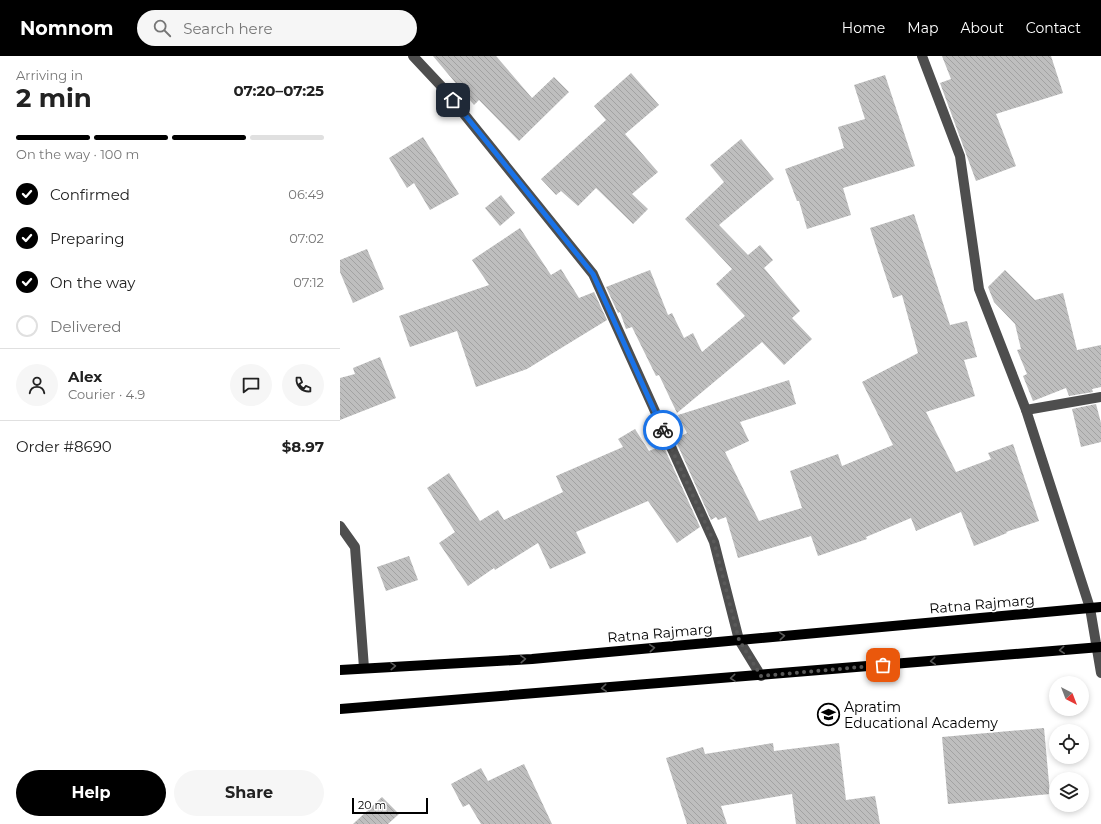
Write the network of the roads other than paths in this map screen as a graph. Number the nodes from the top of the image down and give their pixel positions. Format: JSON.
{"nodes":[{"id":1,"x":413,"y":56,"type":"edge"},
{"id":2,"x":922,"y":56,"type":"edge"},
{"id":3,"x":1101,"y":398,"type":"edge"},
{"id":4,"x":1026,"y":410,"type":"junction"},
{"id":5,"x":340,"y":526,"type":"edge"},
{"id":6,"x":1101,"y":607,"type":"edge"},
{"id":7,"x":1090,"y":608,"type":"junction"},
{"id":8,"x":739,"y":640,"type":"junction"},
{"id":9,"x":1099,"y":647,"type":"edge"},
{"id":10,"x":364,"y":668,"type":"junction"},
{"id":11,"x":340,"y":670,"type":"edge"},
{"id":12,"x":1101,"y":673,"type":"edge"},
{"id":13,"x":761,"y":676,"type":"junction"},
{"id":14,"x":340,"y":709,"type":"edge"}],
"edges":[{"from":1,"to":8,"type":"street"},
{"from":2,"to":4,"type":"street"},
{"from":3,"to":4,"type":"street"},
{"from":4,"to":7,"type":"street"},
{"from":5,"to":10,"type":"street"},
{"from":6,"to":7,"type":"main road","name":"Ratna Rajmarg"},
{"from":8,"to":7,"type":"main road","name":"Ratna Rajmarg","one_way":true},
{"from":7,"to":9,"type":"street"},
{"from":10,"to":8,"type":"main road","name":"Ratna Rajmarg","one_way":true},
{"from":8,"to":13,"type":"street"},
{"from":9,"to":12,"type":"street"},
{"from":9,"to":13,"type":"main road","one_way":true},
{"from":10,"to":11,"type":"main road","name":"Ratna Rajmarg"},
{"from":13,"to":14,"type":"main road","one_way":true}]}
